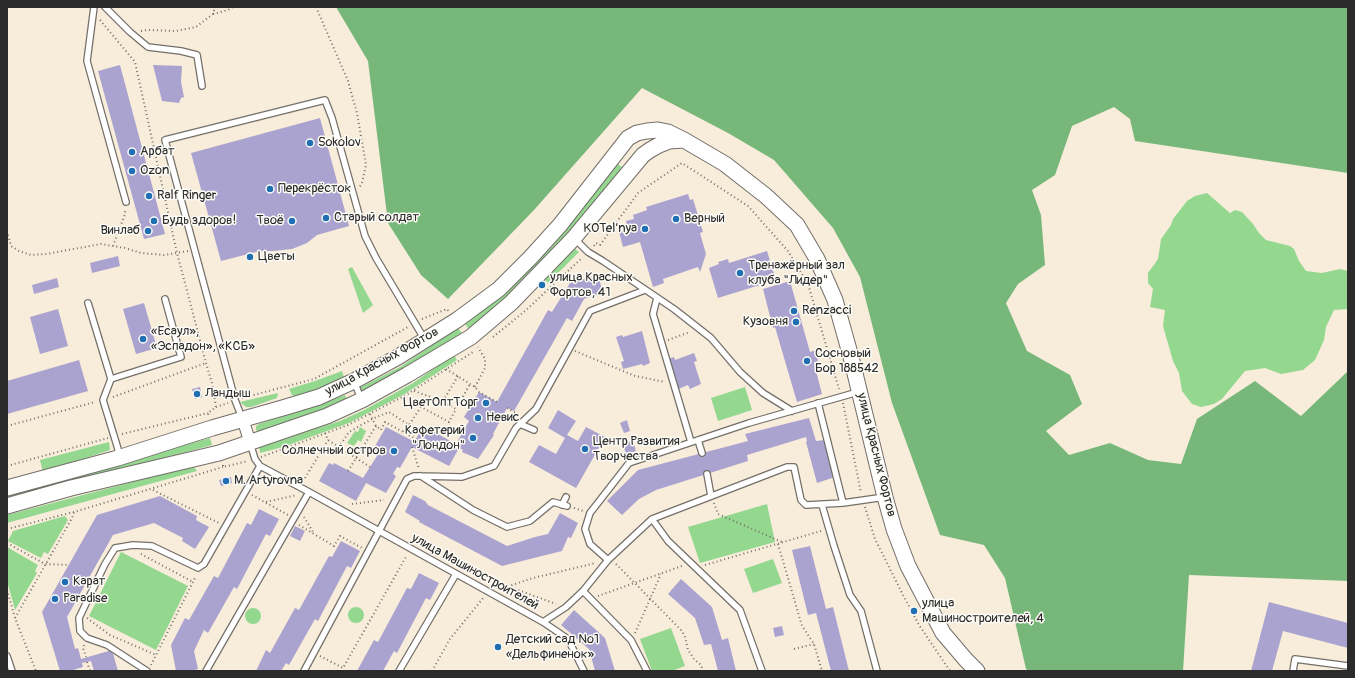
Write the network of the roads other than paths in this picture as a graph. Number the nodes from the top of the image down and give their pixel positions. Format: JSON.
{"nodes":[{"id":1,"x":106,"y":7,"type":"edge"},
{"id":2,"x":94,"y":10,"type":"edge"},
{"id":3,"x":202,"y":86,"type":"dead end"},
{"id":4,"x":684,"y":140,"type":"junction"},
{"id":5,"x":126,"y":202,"type":"road end"},
{"id":6,"x":573,"y":239,"type":"junction"},
{"id":7,"x":645,"y":290,"type":"junction"},
{"id":8,"x":657,"y":298,"type":"junction"},
{"id":9,"x":165,"y":299,"type":"dead end"},
{"id":10,"x":88,"y":303,"type":"dead end"},
{"id":11,"x":426,"y":340,"type":"junction"},
{"id":12,"x":111,"y":380,"type":"junction"},
{"id":13,"x":354,"y":381,"type":"junction"},
{"id":14,"x":860,"y":391,"type":"junction"},
{"id":15,"x":362,"y":400,"type":"junction"},
{"id":16,"x":818,"y":403,"type":"junction"},
{"id":17,"x":792,"y":411,"type":"junction"},
{"id":18,"x":243,"y":420,"type":"junction"},
{"id":19,"x":520,"y":424,"type":"junction"},
{"id":20,"x":534,"y":430,"type":"dead end"},
{"id":21,"x":698,"y":440,"type":"junction"},
{"id":22,"x":250,"y":442,"type":"junction"},
{"id":23,"x":690,"y":442,"type":"junction"},
{"id":24,"x":702,"y":453,"type":"dead end"},
{"id":25,"x":118,"y":458,"type":"junction"},
{"id":26,"x":260,"y":466,"type":"junction"},
{"id":27,"x":707,"y":474,"type":"dead end"},
{"id":28,"x":421,"y":476,"type":"junction"},
{"id":29,"x":7,"y":488,"type":"edge"},
{"id":30,"x":309,"y":492,"type":"junction"},
{"id":31,"x":711,"y":496,"type":"junction"},
{"id":32,"x":566,"y":497,"type":"dead end"},
{"id":33,"x":885,"y":497,"type":"junction"},
{"id":34,"x":843,"y":503,"type":"junction"},
{"id":35,"x":822,"y":505,"type":"junction"},
{"id":36,"x":7,"y":506,"type":"edge"},
{"id":37,"x":652,"y":519,"type":"junction"},
{"id":38,"x":379,"y":531,"type":"junction"},
{"id":39,"x":609,"y":559,"type":"junction"},
{"id":40,"x":456,"y":574,"type":"junction"},
{"id":41,"x":583,"y":591,"type":"junction"},
{"id":42,"x":543,"y":622,"type":"junction"},
{"id":43,"x":7,"y":656,"type":"edge"},
{"id":44,"x":1348,"y":666,"type":"edge"},
{"id":45,"x":12,"y":671,"type":"edge"},
{"id":46,"x":147,"y":671,"type":"edge"},
{"id":47,"x":206,"y":671,"type":"edge"},
{"id":48,"x":304,"y":671,"type":"edge"},
{"id":49,"x":399,"y":671,"type":"edge"},
{"id":50,"x":584,"y":671,"type":"edge"},
{"id":51,"x":647,"y":671,"type":"edge"},
{"id":52,"x":762,"y":671,"type":"edge"},
{"id":53,"x":877,"y":671,"type":"edge"},
{"id":54,"x":978,"y":671,"type":"edge"},
{"id":55,"x":1293,"y":671,"type":"edge"}],
"edges":[{"from":1,"to":3,"type":"lane"},
{"from":2,"to":5,"type":"lane"},
{"from":4,"to":6,"type":"street","name":"улица Красных Фортов"},
{"from":4,"to":11,"type":"street","name":"улица Красных Фортов"},
{"from":4,"to":14,"type":"street","name":"улица Красных Фортов"},
{"from":6,"to":7,"type":"lane"},
{"from":6,"to":15,"type":"street","name":"улица Красных Фортов"},
{"from":7,"to":8,"type":"lane"},
{"from":7,"to":19,"type":"lane"},
{"from":8,"to":17,"type":"lane"},
{"from":8,"to":23,"type":"lane"},
{"from":9,"to":12,"type":"lane"},
{"from":10,"to":12,"type":"lane"},
{"from":11,"to":13,"type":"street","name":"улица Красных Фортов"},
{"from":11,"to":18,"type":"lane"},
{"from":12,"to":25,"type":"lane"},
{"from":13,"to":15,"type":"lane"},
{"from":13,"to":18,"type":"street","name":"улица Красных Фортов"},
{"from":14,"to":16,"type":"lane"},
{"from":14,"to":33,"type":"street","name":"улица Красных Фортов"},
{"from":15,"to":22,"type":"street","name":"улица Красных Фортов"},
{"from":16,"to":17,"type":"lane"},
{"from":16,"to":34,"type":"lane"},
{"from":17,"to":21,"type":"lane"},
{"from":18,"to":22,"type":"street"},
{"from":18,"to":25,"type":"street","name":"улица Красных Фортов"},
{"from":19,"to":20,"type":"lane"},
{"from":19,"to":28,"type":"lane"},
{"from":21,"to":23,"type":"lane"},
{"from":21,"to":24,"type":"lane"},
{"from":22,"to":26,"type":"lane","name":"улица Машиностроителей"},
{"from":22,"to":36,"type":"street","name":"улица Красных Фортов"},
{"from":23,"to":39,"type":"lane"},
{"from":25,"to":29,"type":"street","name":"улица Красных Фортов"},
{"from":26,"to":30,"type":"lane","name":"улица Машиностроителей"},
{"from":26,"to":46,"type":"lane"},
{"from":27,"to":31,"type":"lane"},
{"from":28,"to":32,"type":"lane"},
{"from":28,"to":38,"type":"lane"},
{"from":30,"to":38,"type":"lane","name":"улица Машиностроителей"},
{"from":30,"to":47,"type":"lane"},
{"from":31,"to":35,"type":"lane","name":"улица Машиностроителей"},
{"from":31,"to":37,"type":"lane","name":"улица Машиностроителей"},
{"from":33,"to":34,"type":"lane","name":"улица Машиностроителей"},
{"from":33,"to":54,"type":"street","name":"улица Красных Фортов"},
{"from":34,"to":35,"type":"lane","name":"улица Машиностроителей"},
{"from":35,"to":53,"type":"lane"},
{"from":37,"to":39,"type":"lane","name":"улица Машиностроителей"},
{"from":37,"to":52,"type":"lane"},
{"from":38,"to":40,"type":"lane","name":"улица Машиностроителей"},
{"from":38,"to":48,"type":"lane"},
{"from":39,"to":41,"type":"lane","name":"улица Машиностроителей"},
{"from":40,"to":42,"type":"lane","name":"улица Машиностроителей"},
{"from":40,"to":49,"type":"lane"},
{"from":41,"to":42,"type":"lane","name":"улица Машиностроителей"},
{"from":41,"to":51,"type":"lane"},
{"from":42,"to":50,"type":"lane"},
{"from":43,"to":45,"type":"lane"},
{"from":44,"to":55,"type":"lane"}]}
